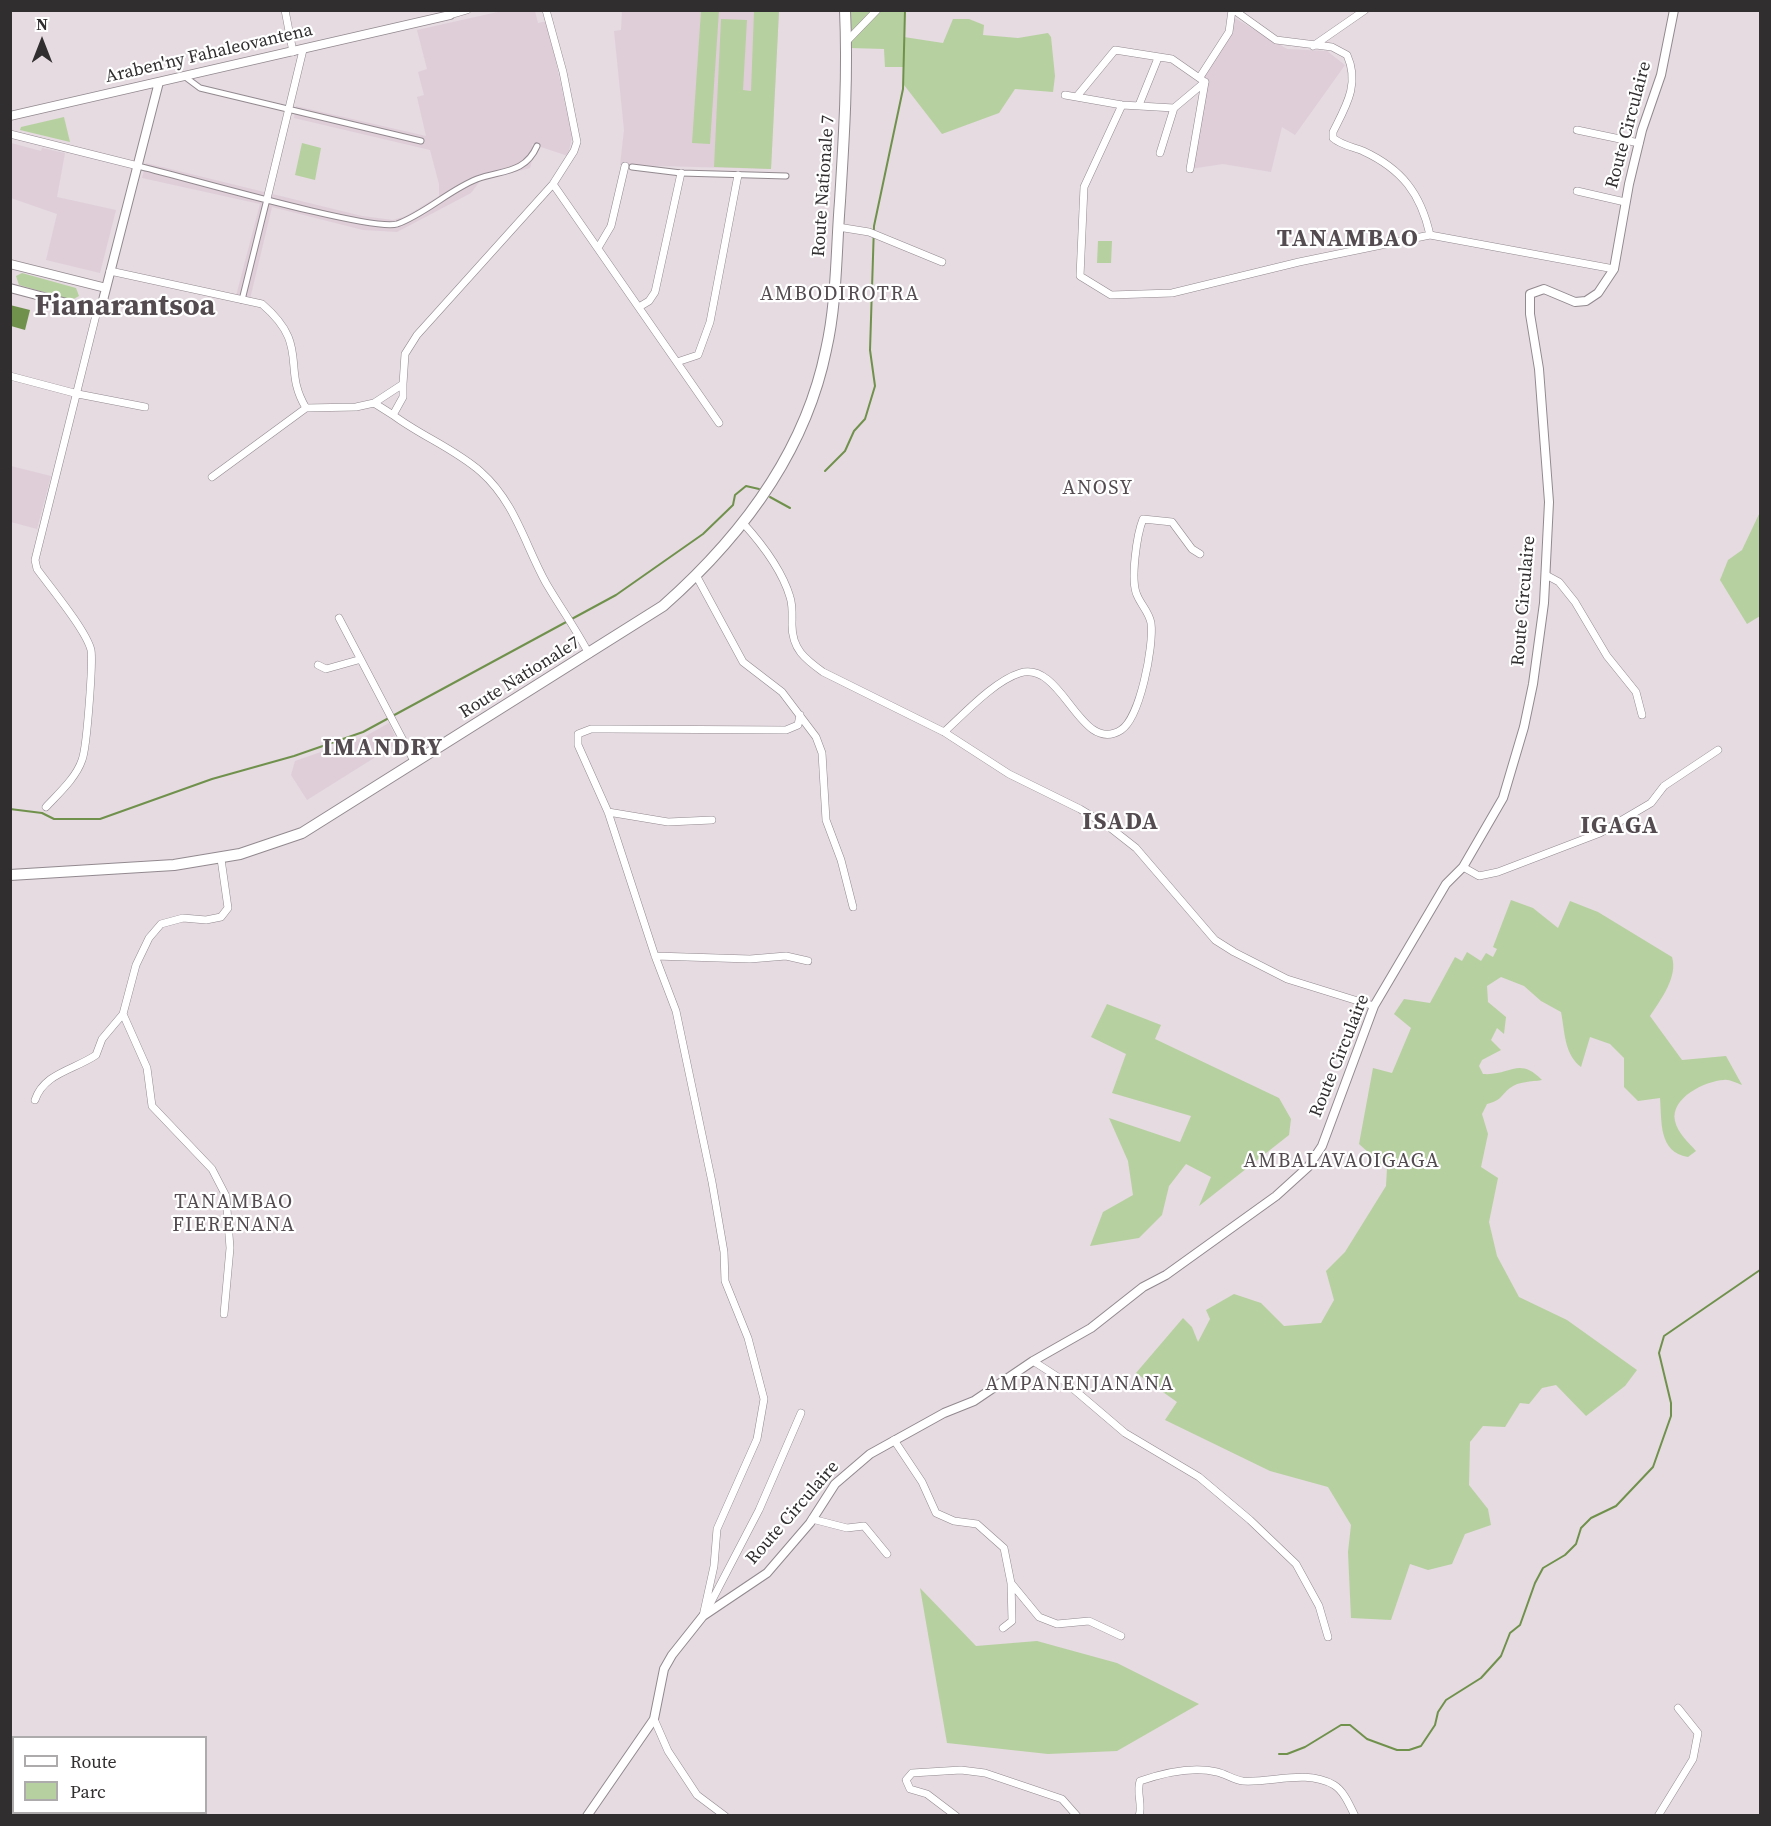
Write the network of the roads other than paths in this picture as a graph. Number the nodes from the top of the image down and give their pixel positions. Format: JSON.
{"nodes":[{"id":1,"x":285,"y":10,"type":"edge"},
{"id":2,"x":467,"y":10,"type":"edge"},
{"id":3,"x":546,"y":10,"type":"edge"},
{"id":4,"x":845,"y":10,"type":"edge"},
{"id":5,"x":877,"y":10,"type":"edge"},
{"id":6,"x":1233,"y":10,"type":"edge"},
{"id":7,"x":1365,"y":10,"type":"edge"},
{"id":8,"x":1674,"y":10,"type":"edge"},
{"id":9,"x":451,"y":13,"type":"edge"},
{"id":10,"x":847,"y":41,"type":"junction"},
{"id":11,"x":1313,"y":46,"type":"junction"},
{"id":12,"x":303,"y":50,"type":"junction"},
{"id":13,"x":293,"y":52,"type":"junction"},
{"id":14,"x":1158,"y":58,"type":"junction"},
{"id":15,"x":184,"y":76,"type":"junction"},
{"id":16,"x":1202,"y":80,"type":"junction"},
{"id":17,"x":159,"y":82,"type":"junction"},
{"id":18,"x":1065,"y":95,"type":"dead end"},
{"id":19,"x":1078,"y":95,"type":"junction"},
{"id":20,"x":1122,"y":105,"type":"junction"},
{"id":21,"x":1139,"y":105,"type":"junction"},
{"id":22,"x":290,"y":108,"type":"junction"},
{"id":23,"x":1174,"y":108,"type":"junction"},
{"id":24,"x":10,"y":116,"type":"edge"},
{"id":25,"x":1577,"y":130,"type":"dead end"},
{"id":26,"x":10,"y":134,"type":"edge"},
{"id":27,"x":421,"y":141,"type":"dead end"},
{"id":28,"x":1640,"y":143,"type":"junction"},
{"id":29,"x":537,"y":146,"type":"dead end"},
{"id":30,"x":1160,"y":153,"type":"dead end"},
{"id":31,"x":138,"y":165,"type":"junction"},
{"id":32,"x":628,"y":166,"type":"joint"},
{"id":33,"x":1190,"y":169,"type":"dead end"},
{"id":34,"x":681,"y":173,"type":"junction"},
{"id":35,"x":738,"y":175,"type":"junction"},
{"id":36,"x":786,"y":176,"type":"dead end"},
{"id":37,"x":553,"y":184,"type":"junction"},
{"id":38,"x":1577,"y":191,"type":"dead end"},
{"id":39,"x":267,"y":199,"type":"junction"},
{"id":40,"x":1625,"y":202,"type":"junction"},
{"id":41,"x":838,"y":227,"type":"junction"},
{"id":42,"x":1430,"y":236,"type":"junction"},
{"id":43,"x":598,"y":248,"type":"junction"},
{"id":44,"x":942,"y":262,"type":"dead end"},
{"id":45,"x":10,"y":264,"type":"edge"},
{"id":46,"x":1614,"y":269,"type":"junction"},
{"id":47,"x":110,"y":271,"type":"junction"},
{"id":48,"x":10,"y":288,"type":"edge"},
{"id":49,"x":106,"y":288,"type":"junction"},
{"id":50,"x":242,"y":300,"type":"junction"},
{"id":51,"x":639,"y":307,"type":"junction"},
{"id":52,"x":97,"y":311,"type":"junction"},
{"id":53,"x":677,"y":362,"type":"junction"},
{"id":54,"x":10,"y":376,"type":"edge"},
{"id":55,"x":403,"y":384,"type":"junction"},
{"id":56,"x":78,"y":394,"type":"junction"},
{"id":57,"x":374,"y":403,"type":"junction"},
{"id":58,"x":145,"y":407,"type":"dead end"},
{"id":59,"x":306,"y":408,"type":"junction"},
{"id":60,"x":393,"y":414,"type":"junction"},
{"id":61,"x":719,"y":423,"type":"dead end"},
{"id":62,"x":212,"y":477,"type":"dead end"},
{"id":63,"x":743,"y":523,"type":"junction"},
{"id":64,"x":1200,"y":554,"type":"dead end"},
{"id":65,"x":1546,"y":575,"type":"junction"},
{"id":66,"x":697,"y":577,"type":"junction"},
{"id":67,"x":339,"y":618,"type":"dead end"},
{"id":68,"x":589,"y":654,"type":"junction"},
{"id":69,"x":358,"y":660,"type":"junction"},
{"id":70,"x":318,"y":665,"type":"dead end"},
{"id":71,"x":1642,"y":715,"type":"dead end"},
{"id":72,"x":800,"y":716,"type":"junction"},
{"id":73,"x":944,"y":732,"type":"junction"},
{"id":74,"x":1719,"y":750,"type":"dead end"},
{"id":75,"x":415,"y":763,"type":"junction"},
{"id":76,"x":46,"y":807,"type":"dead end"},
{"id":77,"x":608,"y":812,"type":"junction"},
{"id":78,"x":712,"y":820,"type":"dead end"},
{"id":79,"x":221,"y":859,"type":"junction"},
{"id":80,"x":1463,"y":867,"type":"junction"},
{"id":81,"x":10,"y":875,"type":"edge"},
{"id":82,"x":853,"y":907,"type":"dead end"},
{"id":83,"x":655,"y":956,"type":"junction"},
{"id":84,"x":808,"y":961,"type":"dead end"},
{"id":85,"x":1374,"y":1006,"type":"junction"},
{"id":86,"x":123,"y":1014,"type":"junction"},
{"id":87,"x":35,"y":1100,"type":"dead end"},
{"id":88,"x":224,"y":1314,"type":"dead end"},
{"id":89,"x":1033,"y":1361,"type":"junction"},
{"id":90,"x":801,"y":1413,"type":"dead end"},
{"id":91,"x":894,"y":1440,"type":"junction"},
{"id":92,"x":812,"y":1519,"type":"junction"},
{"id":93,"x":887,"y":1554,"type":"dead end"},
{"id":94,"x":1011,"y":1583,"type":"junction"},
{"id":95,"x":704,"y":1616,"type":"junction"},
{"id":96,"x":1003,"y":1628,"type":"dead end"},
{"id":97,"x":1121,"y":1636,"type":"dead end"},
{"id":98,"x":1328,"y":1637,"type":"dead end"},
{"id":99,"x":1678,"y":1708,"type":"dead end"},
{"id":100,"x":654,"y":1719,"type":"junction"},
{"id":101,"x":587,"y":1815,"type":"edge"},
{"id":102,"x":725,"y":1815,"type":"edge"},
{"id":103,"x":956,"y":1815,"type":"edge"},
{"id":104,"x":1077,"y":1815,"type":"edge"},
{"id":105,"x":1139,"y":1815,"type":"edge"},
{"id":106,"x":1355,"y":1815,"type":"edge"},
{"id":107,"x":1658,"y":1815,"type":"edge"}],
"edges":[{"from":1,"to":13,"type":"street"},
{"from":2,"to":9,"type":"street"},
{"from":3,"to":37,"type":"street"},
{"from":4,"to":10,"type":"main road","name":"Route Nationale 7"},
{"from":5,"to":10,"type":"street"},
{"from":6,"to":11,"type":"street"},
{"from":6,"to":16,"type":"street"},
{"from":7,"to":11,"type":"street"},
{"from":8,"to":28,"type":"street","name":"Route Circulaire"},
{"from":9,"to":12,"type":"street","name":"Araben'ny Fahaleovantena"},
{"from":10,"to":41,"type":"main road","name":"Route Nationale 7"},
{"from":11,"to":42,"type":"street"},
{"from":12,"to":13,"type":"street","name":"Araben'ny Fahaleovantena"},
{"from":12,"to":22,"type":"street"},
{"from":13,"to":15,"type":"street","name":"Araben'ny Fahaleovantena"},
{"from":14,"to":16,"type":"street"},
{"from":14,"to":19,"type":"street"},
{"from":14,"to":21,"type":"street"},
{"from":15,"to":17,"type":"street","name":"Araben'ny Fahaleovantena"},
{"from":15,"to":22,"type":"street"},
{"from":16,"to":23,"type":"street"},
{"from":16,"to":33,"type":"street"},
{"from":17,"to":24,"type":"street","name":"Araben'ny Fahaleovantena"},
{"from":17,"to":31,"type":"street"},
{"from":18,"to":19,"type":"street"},
{"from":19,"to":20,"type":"street"},
{"from":20,"to":21,"type":"street"},
{"from":20,"to":42,"type":"street"},
{"from":21,"to":23,"type":"street"},
{"from":22,"to":27,"type":"street"},
{"from":22,"to":39,"type":"street"},
{"from":23,"to":30,"type":"street"},
{"from":25,"to":28,"type":"street"},
{"from":26,"to":31,"type":"street"},
{"from":28,"to":40,"type":"street","name":"Route Circulaire"},
{"from":29,"to":39,"type":"street"},
{"from":31,"to":39,"type":"street"},
{"from":31,"to":47,"type":"street"},
{"from":32,"to":34,"type":"street"},
{"from":32,"to":43,"type":"street"},
{"from":34,"to":35,"type":"street"},
{"from":34,"to":51,"type":"street"},
{"from":35,"to":36,"type":"street"},
{"from":35,"to":53,"type":"street"},
{"from":37,"to":43,"type":"street"},
{"from":37,"to":55,"type":"street"},
{"from":38,"to":40,"type":"street"},
{"from":39,"to":50,"type":"street"},
{"from":40,"to":46,"type":"street","name":"Route Circulaire"},
{"from":41,"to":44,"type":"street"},
{"from":41,"to":63,"type":"main road","name":"Route Nationale 7"},
{"from":42,"to":46,"type":"street"},
{"from":43,"to":51,"type":"street"},
{"from":45,"to":49,"type":"street"},
{"from":46,"to":65,"type":"street","name":"Route Circulaire"},
{"from":47,"to":49,"type":"street"},
{"from":47,"to":50,"type":"street"},
{"from":48,"to":52,"type":"street"},
{"from":49,"to":52,"type":"street"},
{"from":50,"to":59,"type":"street"},
{"from":51,"to":53,"type":"street"},
{"from":52,"to":56,"type":"street"},
{"from":53,"to":61,"type":"street"},
{"from":54,"to":56,"type":"street"},
{"from":55,"to":57,"type":"street"},
{"from":55,"to":60,"type":"street"},
{"from":56,"to":58,"type":"street"},
{"from":56,"to":76,"type":"street"},
{"from":57,"to":59,"type":"street"},
{"from":57,"to":60,"type":"street"},
{"from":59,"to":62,"type":"street"},
{"from":60,"to":68,"type":"street"},
{"from":63,"to":66,"type":"main road","name":"Route Nationale 7"},
{"from":63,"to":73,"type":"street"},
{"from":64,"to":73,"type":"street"},
{"from":65,"to":71,"type":"street"},
{"from":65,"to":80,"type":"street","name":"Route Circulaire"},
{"from":66,"to":68,"type":"main road","name":"Route Nationale7"},
{"from":66,"to":72,"type":"street"},
{"from":67,"to":69,"type":"street"},
{"from":68,"to":75,"type":"main road","name":"Route Nationale7"},
{"from":69,"to":70,"type":"street"},
{"from":69,"to":75,"type":"street"},
{"from":72,"to":77,"type":"street"},
{"from":72,"to":82,"type":"street"},
{"from":73,"to":85,"type":"street"},
{"from":74,"to":80,"type":"street"},
{"from":75,"to":79,"type":"main road","name":"Route Nationale7"},
{"from":77,"to":78,"type":"street"},
{"from":77,"to":83,"type":"street"},
{"from":79,"to":81,"type":"main road","name":"Route Nationale7"},
{"from":79,"to":86,"type":"street"},
{"from":80,"to":85,"type":"street","name":"Route Circulaire"},
{"from":83,"to":84,"type":"street"},
{"from":83,"to":95,"type":"street"},
{"from":85,"to":89,"type":"street","name":"Route Circulaire"},
{"from":86,"to":87,"type":"street"},
{"from":86,"to":88,"type":"street"},
{"from":89,"to":91,"type":"street","name":"Route Circulaire"},
{"from":89,"to":98,"type":"street"},
{"from":90,"to":95,"type":"street"},
{"from":91,"to":92,"type":"street","name":"Route Circulaire"},
{"from":91,"to":94,"type":"street"},
{"from":92,"to":93,"type":"street"},
{"from":92,"to":95,"type":"street","name":"Route Circulaire"},
{"from":94,"to":96,"type":"street"},
{"from":94,"to":97,"type":"street"},
{"from":95,"to":100,"type":"street","name":"Route Circulaire"},
{"from":99,"to":107,"type":"street"},
{"from":100,"to":101,"type":"street","name":"Route Circulaire"},
{"from":100,"to":102,"type":"street"},
{"from":103,"to":104,"type":"street"},
{"from":105,"to":106,"type":"street"}]}
